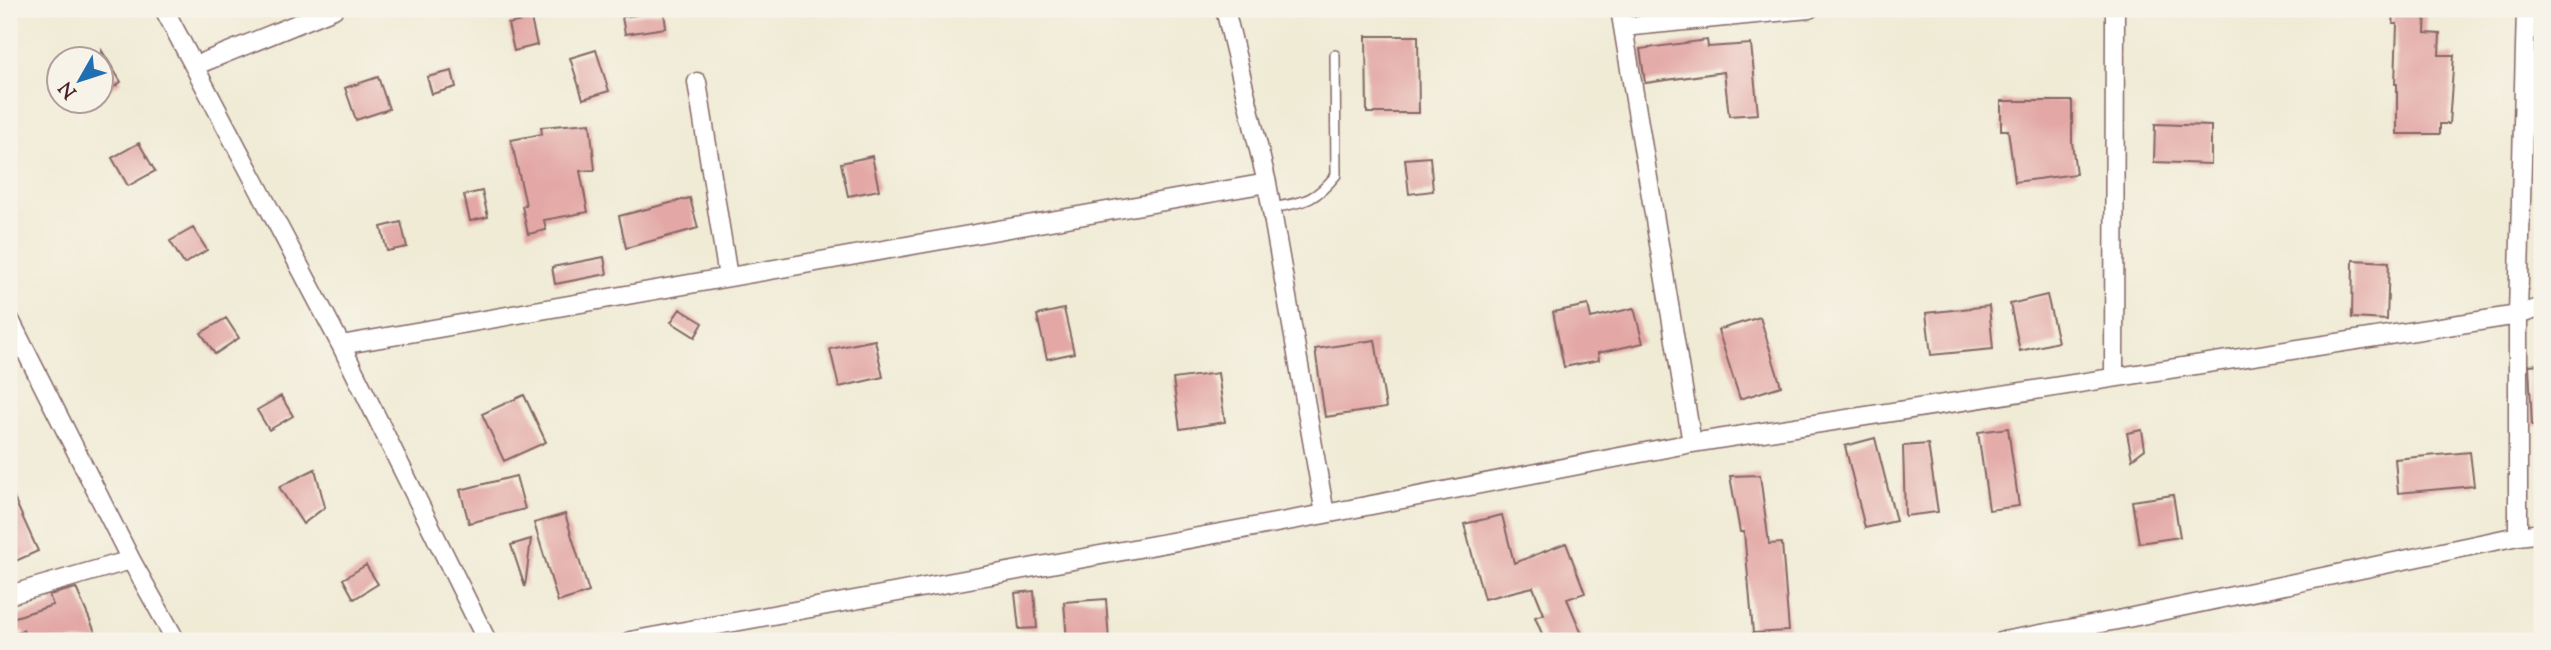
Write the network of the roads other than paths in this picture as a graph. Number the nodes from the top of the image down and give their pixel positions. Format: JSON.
{"nodes":[{"id":1,"x":164,"y":9,"type":"edge"},
{"id":2,"x":334,"y":9,"type":"edge"},
{"id":3,"x":1225,"y":9,"type":"edge"},
{"id":4,"x":1809,"y":9,"type":"edge"},
{"id":5,"x":2115,"y":9,"type":"edge"},
{"id":6,"x":2526,"y":9,"type":"edge"},
{"id":7,"x":1621,"y":18,"type":"edge"},
{"id":8,"x":1335,"y":55,"type":"dead end"},
{"id":9,"x":194,"y":66,"type":"junction"},
{"id":10,"x":697,"y":82,"type":"dead end"},
{"id":11,"x":1267,"y":183,"type":"junction"},
{"id":12,"x":1272,"y":208,"type":"junction"},
{"id":13,"x":728,"y":277,"type":"junction"},
{"id":14,"x":2542,"y":307,"type":"edge"},
{"id":15,"x":2518,"y":315,"type":"junction"},
{"id":16,"x":9,"y":318,"type":"edge"},
{"id":17,"x":341,"y":345,"type":"junction"},
{"id":18,"x":16,"y":350,"type":"edge"},
{"id":19,"x":2114,"y":377,"type":"junction"},
{"id":20,"x":1692,"y":443,"type":"junction"},
{"id":21,"x":1325,"y":514,"type":"junction"},
{"id":22,"x":2542,"y":533,"type":"edge"},
{"id":23,"x":2518,"y":536,"type":"junction"},
{"id":24,"x":131,"y":560,"type":"junction"},
{"id":25,"x":9,"y":595,"type":"edge"},
{"id":26,"x":176,"y":641,"type":"edge"},
{"id":27,"x":487,"y":641,"type":"edge"},
{"id":28,"x":630,"y":641,"type":"edge"},
{"id":29,"x":2003,"y":641,"type":"edge"}],
"edges":[{"from":1,"to":9,"type":"street"},
{"from":2,"to":9,"type":"street"},
{"from":3,"to":11,"type":"street"},
{"from":4,"to":7,"type":"street"},
{"from":5,"to":19,"type":"street"},
{"from":6,"to":15,"type":"street"},
{"from":7,"to":20,"type":"street"},
{"from":8,"to":12,"type":"lane"},
{"from":9,"to":17,"type":"street"},
{"from":10,"to":13,"type":"street"},
{"from":11,"to":12,"type":"street"},
{"from":11,"to":13,"type":"street"},
{"from":12,"to":21,"type":"street"},
{"from":13,"to":17,"type":"street"},
{"from":14,"to":15,"type":"street"},
{"from":15,"to":19,"type":"street"},
{"from":15,"to":23,"type":"street"},
{"from":16,"to":18,"type":"street"},
{"from":17,"to":27,"type":"street"},
{"from":18,"to":24,"type":"street"},
{"from":19,"to":20,"type":"street"},
{"from":20,"to":21,"type":"street"},
{"from":21,"to":28,"type":"street"},
{"from":22,"to":23,"type":"street"},
{"from":23,"to":29,"type":"street"},
{"from":24,"to":25,"type":"street"},
{"from":24,"to":26,"type":"street"}]}
